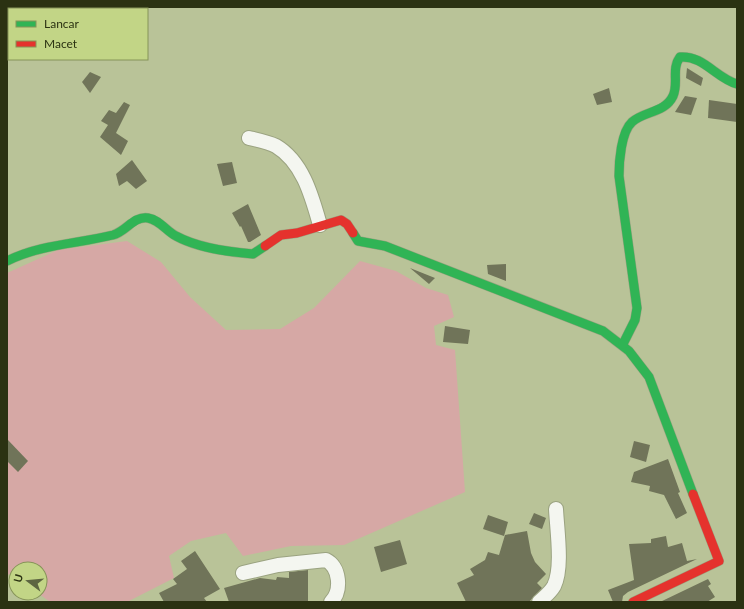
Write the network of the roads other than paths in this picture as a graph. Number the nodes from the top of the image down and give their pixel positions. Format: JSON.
{"nodes":[{"id":1,"x":737,"y":84,"type":"edge"},
{"id":2,"x":249,"y":138,"type":"dead end"},
{"id":3,"x":320,"y":225,"type":"junction"},
{"id":4,"x":7,"y":260,"type":"edge"},
{"id":5,"x":622,"y":344,"type":"junction"},
{"id":6,"x":556,"y":509,"type":"dead end"},
{"id":7,"x":243,"y":573,"type":"dead end"},
{"id":8,"x":331,"y":602,"type":"edge"},
{"id":9,"x":538,"y":602,"type":"edge"},
{"id":10,"x":632,"y":602,"type":"edge"}],
"edges":[{"from":1,"to":5,"type":"street"},
{"from":2,"to":3,"type":"street"},
{"from":3,"to":4,"type":"street"},
{"from":3,"to":5,"type":"street"},
{"from":5,"to":10,"type":"street"},
{"from":6,"to":9,"type":"street"},
{"from":7,"to":8,"type":"street"}]}
